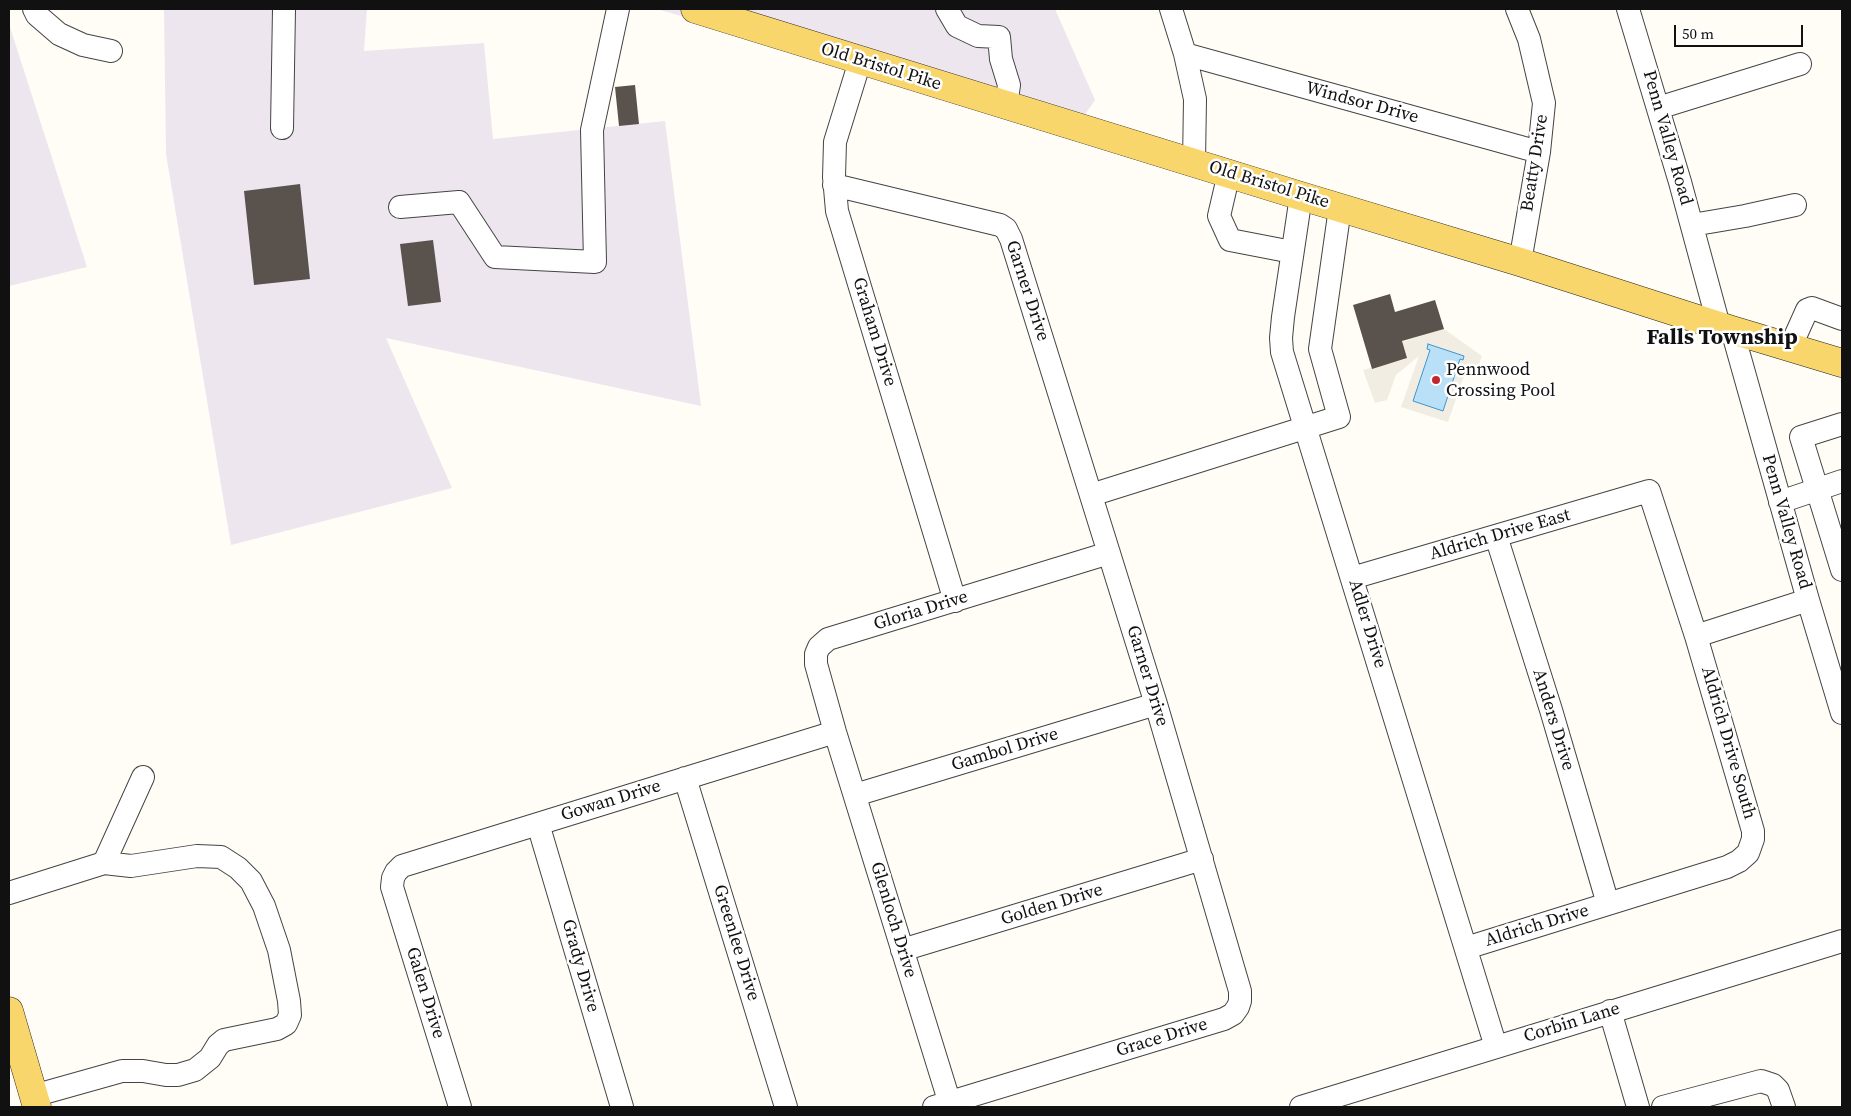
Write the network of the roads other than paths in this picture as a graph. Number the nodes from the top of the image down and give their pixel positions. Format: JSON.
{"nodes":[{"id":1,"x":34,"y":9,"type":"edge"},
{"id":2,"x":284,"y":9,"type":"edge"},
{"id":3,"x":618,"y":9,"type":"edge"},
{"id":4,"x":695,"y":9,"type":"edge"},
{"id":5,"x":947,"y":9,"type":"edge"},
{"id":6,"x":1170,"y":9,"type":"edge"},
{"id":7,"x":1517,"y":9,"type":"edge"},
{"id":8,"x":1628,"y":9,"type":"edge"},
{"id":9,"x":111,"y":51,"type":"dead end"},
{"id":10,"x":1185,"y":54,"type":"junction"},
{"id":11,"x":860,"y":61,"type":"junction"},
{"id":12,"x":1800,"y":64,"type":"dead end"},
{"id":13,"x":1006,"y":105,"type":"junction"},
{"id":14,"x":1658,"y":108,"type":"junction"},
{"id":15,"x":282,"y":128,"type":"dead end"},
{"id":16,"x":1540,"y":152,"type":"junction"},
{"id":17,"x":1194,"y":162,"type":"junction"},
{"id":18,"x":1229,"y":173,"type":"junction"},
{"id":19,"x":834,"y":185,"type":"junction"},
{"id":20,"x":1301,"y":196,"type":"junction"},
{"id":21,"x":1795,"y":205,"type":"dead end"},
{"id":22,"x":400,"y":208,"type":"dead end"},
{"id":23,"x":1340,"y":208,"type":"junction"},
{"id":24,"x":1692,"y":225,"type":"junction"},
{"id":25,"x":1292,"y":252,"type":"junction"},
{"id":26,"x":1520,"y":262,"type":"junction"},
{"id":27,"x":1842,"y":319,"type":"edge"},
{"id":28,"x":1725,"y":328,"type":"junction"},
{"id":29,"x":1790,"y":348,"type":"junction"},
{"id":30,"x":1842,"y":363,"type":"edge"},
{"id":31,"x":1842,"y":424,"type":"edge"},
{"id":32,"x":1306,"y":428,"type":"junction"},
{"id":33,"x":1842,"y":481,"type":"edge"},
{"id":34,"x":1818,"y":489,"type":"junction"},
{"id":35,"x":1648,"y":492,"type":"joint"},
{"id":36,"x":1091,"y":495,"type":"junction"},
{"id":37,"x":1780,"y":502,"type":"junction"},
{"id":38,"x":1496,"y":536,"type":"junction"},
{"id":39,"x":1109,"y":553,"type":"junction"},
{"id":40,"x":1842,"y":570,"type":"edge"},
{"id":41,"x":1352,"y":578,"type":"junction"},
{"id":42,"x":1808,"y":600,"type":"junction"},
{"id":43,"x":955,"y":601,"type":"junction"},
{"id":44,"x":1696,"y":636,"type":"junction"},
{"id":45,"x":1156,"y":704,"type":"junction"},
{"id":46,"x":1841,"y":707,"type":"edge"},
{"id":47,"x":835,"y":732,"type":"junction"},
{"id":48,"x":142,"y":777,"type":"dead end"},
{"id":49,"x":685,"y":778,"type":"junction"},
{"id":50,"x":855,"y":796,"type":"junction"},
{"id":51,"x":538,"y":824,"type":"junction"},
{"id":52,"x":1202,"y":859,"type":"junction"},
{"id":53,"x":104,"y":863,"type":"junction"},
{"id":54,"x":393,"y":878,"type":"joint"},
{"id":55,"x":9,"y":893,"type":"edge"},
{"id":56,"x":1608,"y":904,"type":"junction"},
{"id":57,"x":1842,"y":941,"type":"edge"},
{"id":58,"x":1466,"y":948,"type":"junction"},
{"id":59,"x":902,"y":950,"type":"junction"},
{"id":60,"x":9,"y":1011,"type":"edge"},
{"id":61,"x":1610,"y":1011,"type":"junction"},
{"id":62,"x":1496,"y":1047,"type":"junction"},
{"id":63,"x":35,"y":1102,"type":"edge"},
{"id":64,"x":945,"y":1106,"type":"edge"},
{"id":65,"x":460,"y":1107,"type":"edge"},
{"id":66,"x":622,"y":1107,"type":"edge"},
{"id":67,"x":786,"y":1107,"type":"edge"},
{"id":68,"x":1301,"y":1107,"type":"edge"},
{"id":69,"x":1638,"y":1107,"type":"edge"},
{"id":70,"x":1663,"y":1107,"type":"edge"},
{"id":71,"x":1784,"y":1107,"type":"edge"}],
"edges":[{"from":1,"to":9,"type":"street"},
{"from":2,"to":15,"type":"street"},
{"from":3,"to":22,"type":"street"},
{"from":4,"to":11,"type":"main road","name":"Old Bristol Pike"},
{"from":5,"to":13,"type":"street"},
{"from":6,"to":10,"type":"street"},
{"from":7,"to":16,"type":"street","name":"Beatty Drive"},
{"from":8,"to":14,"type":"street","name":"Penn Valley Road"},
{"from":10,"to":16,"type":"street","name":"Windsor Drive"},
{"from":10,"to":17,"type":"street"},
{"from":11,"to":13,"type":"main road","name":"Old Bristol Pike"},
{"from":11,"to":19,"type":"street","name":"Graham Drive"},
{"from":12,"to":14,"type":"street"},
{"from":13,"to":17,"type":"main road","name":"Old Bristol Pike"},
{"from":14,"to":24,"type":"street","name":"Penn Valley Road"},
{"from":16,"to":26,"type":"street","name":"Beatty Drive"},
{"from":17,"to":18,"type":"main road","name":"Old Bristol Pike"},
{"from":18,"to":20,"type":"main road","name":"Old Bristol Pike"},
{"from":18,"to":25,"type":"street"},
{"from":19,"to":36,"type":"street","name":"Garner Drive"},
{"from":19,"to":43,"type":"street","name":"Graham Drive"},
{"from":20,"to":23,"type":"main road","name":"Old Bristol Pike"},
{"from":20,"to":25,"type":"street","name":"Adler Drive"},
{"from":21,"to":24,"type":"street"},
{"from":23,"to":26,"type":"main road","name":"Old Bristol Pike"},
{"from":23,"to":32,"type":"street"},
{"from":24,"to":28,"type":"street","name":"Penn Valley Road"},
{"from":25,"to":32,"type":"street","name":"Adler Drive"},
{"from":26,"to":28,"type":"main road","name":"Old Bristol Pike"},
{"from":27,"to":29,"type":"street"},
{"from":28,"to":29,"type":"main road","name":"Old Bristol Pike"},
{"from":28,"to":37,"type":"street","name":"Penn Valley Road"},
{"from":29,"to":30,"type":"main road","name":"Old Bristol Pike"},
{"from":31,"to":34,"type":"street"},
{"from":32,"to":36,"type":"street"},
{"from":32,"to":41,"type":"street","name":"Adler Drive"},
{"from":33,"to":34,"type":"street"},
{"from":34,"to":37,"type":"street"},
{"from":34,"to":40,"type":"street"},
{"from":35,"to":38,"type":"street","name":"Aldrich Drive East"},
{"from":35,"to":44,"type":"street","name":"Aldrich Drive South"},
{"from":36,"to":39,"type":"street","name":"Garner Drive"},
{"from":37,"to":42,"type":"street","name":"Penn Valley Road"},
{"from":38,"to":41,"type":"street","name":"Aldrich Drive East"},
{"from":38,"to":56,"type":"street","name":"Anders Drive"},
{"from":39,"to":43,"type":"street","name":"Gloria Drive"},
{"from":39,"to":45,"type":"street","name":"Garner Drive"},
{"from":41,"to":58,"type":"street","name":"Adler Drive"},
{"from":42,"to":44,"type":"street"},
{"from":42,"to":46,"type":"street","name":"Penn Valley Road"},
{"from":43,"to":47,"type":"street","name":"Gloria Drive"},
{"from":44,"to":56,"type":"street","name":"Aldrich Drive South"},
{"from":45,"to":50,"type":"street","name":"Gambol Drive"},
{"from":45,"to":52,"type":"street","name":"Garner Drive"},
{"from":47,"to":49,"type":"street","name":"Gowan Drive"},
{"from":47,"to":50,"type":"street","name":"Glenloch Drive"},
{"from":48,"to":53,"type":"street"},
{"from":49,"to":51,"type":"street","name":"Gowan Drive"},
{"from":49,"to":67,"type":"street","name":"Greenlee Drive"},
{"from":50,"to":59,"type":"street","name":"Glenloch Drive"},
{"from":51,"to":54,"type":"street","name":"Gowan Drive"},
{"from":51,"to":66,"type":"street","name":"Grady Drive"},
{"from":52,"to":59,"type":"street","name":"Golden Drive"},
{"from":52,"to":64,"type":"street","name":"Grace Drive"},
{"from":53,"to":55,"type":"street"},
{"from":53,"to":63,"type":"street"},
{"from":54,"to":65,"type":"street","name":"Galen Drive"},
{"from":56,"to":58,"type":"street","name":"Aldrich Drive"},
{"from":57,"to":61,"type":"street","name":"Corbin Lane"},
{"from":58,"to":62,"type":"street","name":"Adler Drive"},
{"from":59,"to":64,"type":"street","name":"Glenloch Drive"},
{"from":60,"to":63,"type":"main road"},
{"from":61,"to":62,"type":"street","name":"Corbin Lane"},
{"from":61,"to":69,"type":"street"},
{"from":62,"to":68,"type":"street","name":"Corbin Lane"},
{"from":70,"to":71,"type":"street"}]}
